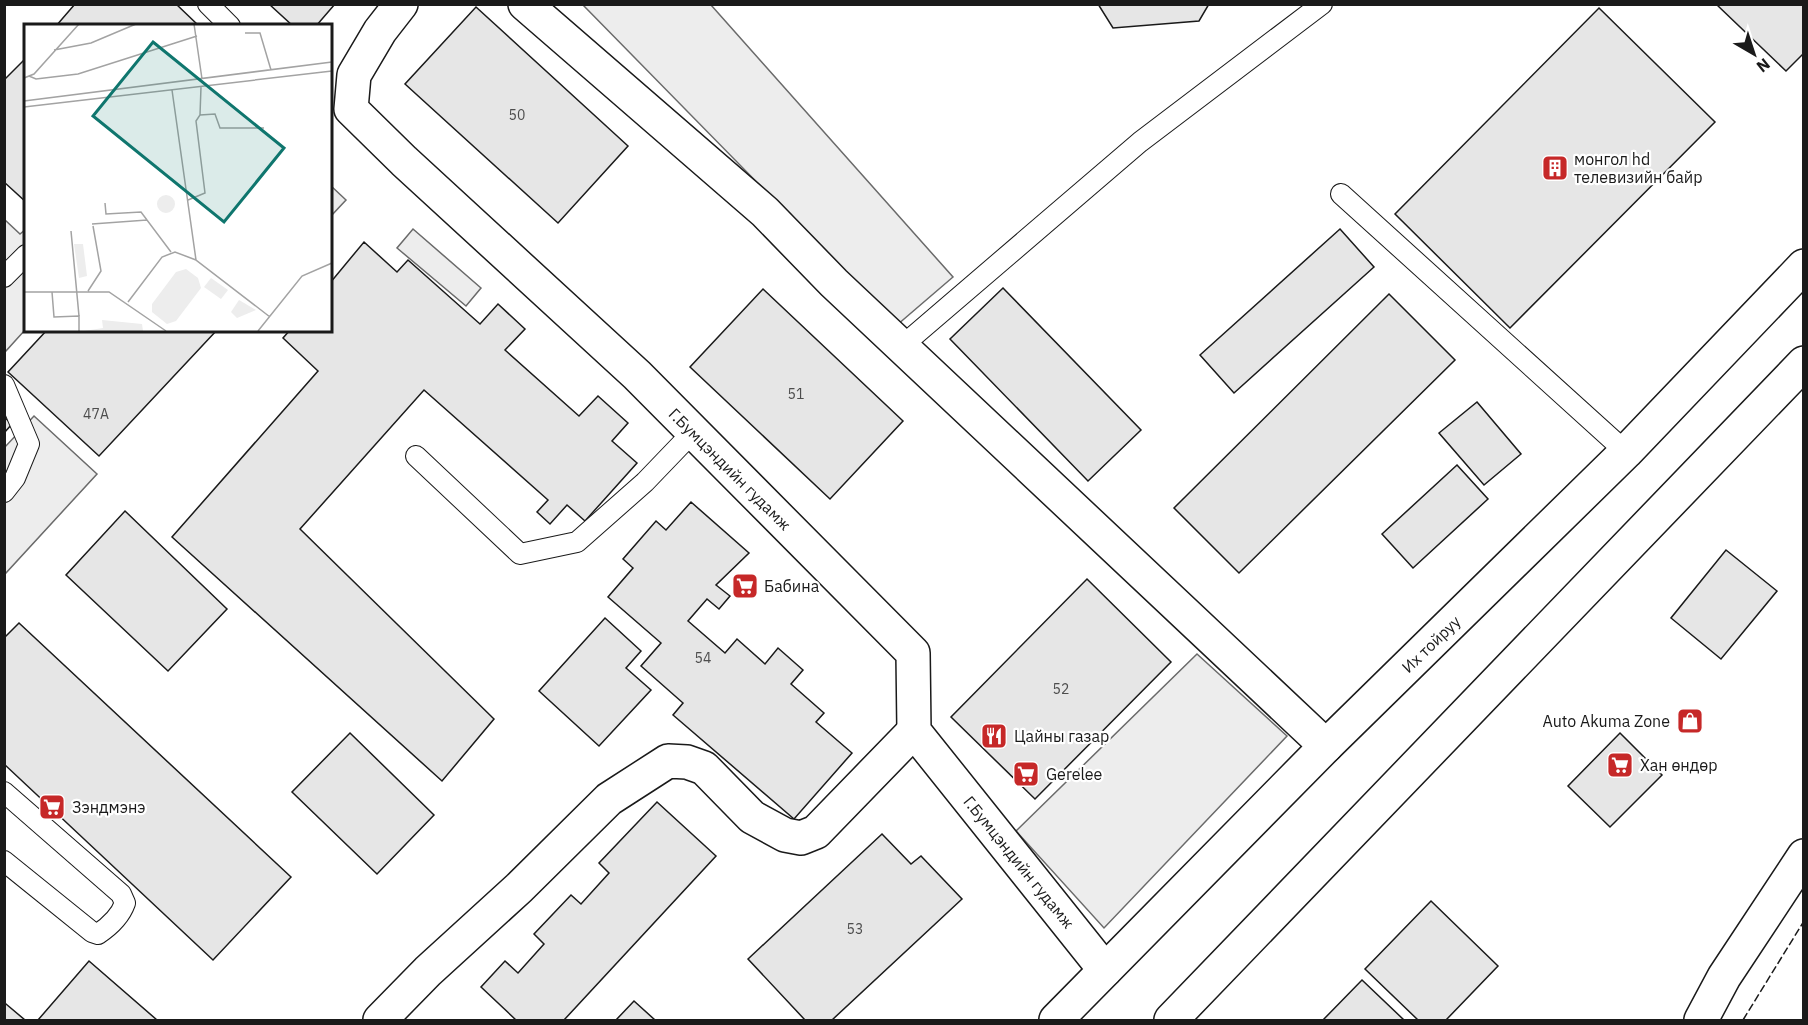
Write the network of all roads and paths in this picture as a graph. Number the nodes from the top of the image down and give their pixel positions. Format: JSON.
{"nodes":[{"id":1,"x":208,"y":4,"type":"edge"},
{"id":2,"x":401,"y":4,"type":"edge"},
{"id":3,"x":525,"y":4,"type":"edge"},
{"id":4,"x":1322,"y":4,"type":"edge"},
{"id":5,"x":228,"y":24,"type":"edge"},
{"id":6,"x":1341,"y":194,"type":"dead end"},
{"id":7,"x":24,"y":257,"type":"edge"},
{"id":8,"x":1803,"y":266,"type":"edge"},
{"id":9,"x":4,"y":277,"type":"edge"},
{"id":10,"x":902,"y":346,"type":"junction"},
{"id":11,"x":1803,"y":363,"type":"edge"},
{"id":12,"x":4,"y":386,"type":"edge"},
{"id":13,"x":693,"y":432,"type":"junction"},
{"id":14,"x":1626,"y":453,"type":"junction"},
{"id":15,"x":416,"y":456,"type":"dead end"},
{"id":16,"x":4,"y":492,"type":"edge"},
{"id":17,"x":914,"y":731,"type":"junction"},
{"id":18,"x":1326,"y":746,"type":"junction"},
{"id":19,"x":4,"y":792,"type":"edge"},
{"id":20,"x":1803,"y":856,"type":"edge"},
{"id":21,"x":4,"y":861,"type":"edge"},
{"id":22,"x":1105,"y":970,"type":"junction"},
{"id":23,"x":380,"y":1020,"type":"edge"},
{"id":24,"x":1056,"y":1020,"type":"edge"},
{"id":25,"x":1171,"y":1020,"type":"edge"},
{"id":26,"x":1701,"y":1020,"type":"edge"}],
"edges":[{"from":1,"to":5,"type":"lane"},
{"from":2,"to":13,"type":"street","name":"Г.Бумцэндийн гудамж"},
{"from":3,"to":10,"type":"street"},
{"from":4,"to":10,"type":"lane"},
{"from":6,"to":14,"type":"lane"},
{"from":7,"to":9,"type":"lane"},
{"from":8,"to":14,"type":"street","name":"Их тойруу"},
{"from":10,"to":18,"type":"street"},
{"from":11,"to":25,"type":"street"},
{"from":12,"to":16,"type":"lane"},
{"from":13,"to":15,"type":"lane"},
{"from":13,"to":17,"type":"street","name":"Г.Бумцэндийн гудамж"},
{"from":14,"to":18,"type":"street","name":"Их тойруу"},
{"from":17,"to":22,"type":"street","name":"Г.Бумцэндийн гудамж"},
{"from":17,"to":23,"type":"street"},
{"from":18,"to":22,"type":"street","name":"Их тойруу"},
{"from":19,"to":21,"type":"lane"},
{"from":20,"to":26,"type":"street"},
{"from":22,"to":24,"type":"street","name":"Их тойруу"}]}
